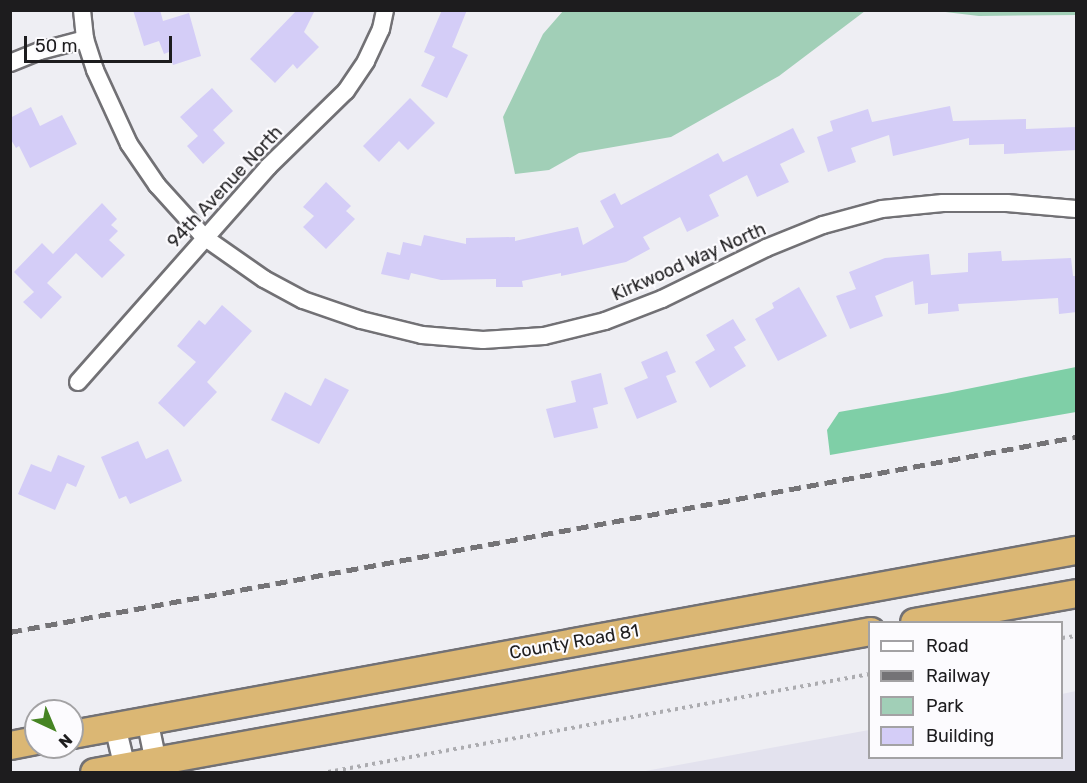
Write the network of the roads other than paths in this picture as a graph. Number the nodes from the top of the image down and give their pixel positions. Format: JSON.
{"nodes":[{"id":1,"x":82,"y":10,"type":"edge"},
{"id":2,"x":385,"y":10,"type":"edge"},
{"id":3,"x":85,"y":39,"type":"junction"},
{"id":4,"x":10,"y":63,"type":"edge"},
{"id":5,"x":1077,"y":209,"type":"edge"},
{"id":6,"x":204,"y":237,"type":"junction"},
{"id":7,"x":78,"y":382,"type":"dead end"},
{"id":8,"x":1077,"y":550,"type":"edge"},
{"id":9,"x":1077,"y":593,"type":"edge"},
{"id":10,"x":921,"y":621,"type":"edge"},
{"id":11,"x":868,"y":631,"type":"edge"},
{"id":12,"x":147,"y":720,"type":"junction"},
{"id":13,"x":115,"y":726,"type":"junction"},
{"id":14,"x":84,"y":732,"type":"edge"},
{"id":15,"x":157,"y":767,"type":"edge"},
{"id":16,"x":125,"y":770,"type":"edge"},
{"id":17,"x":94,"y":772,"type":"edge"}],
"edges":[{"from":1,"to":3,"type":"street","name":"Kirkwood Way North"},
{"from":2,"to":6,"type":"street","name":"94th Avenue North"},
{"from":3,"to":4,"type":"street"},
{"from":3,"to":6,"type":"street","name":"Kirkwood Way North"},
{"from":5,"to":6,"type":"street","name":"Kirkwood Way North"},
{"from":6,"to":7,"type":"street","name":"94th Avenue North"},
{"from":8,"to":12,"type":"highway","name":"County Road 81"},
{"from":9,"to":10,"type":"highway"},
{"from":11,"to":15,"type":"highway"},
{"from":12,"to":13,"type":"highway","name":"County Road 81"},
{"from":12,"to":15,"type":"street"},
{"from":13,"to":14,"type":"highway","name":"County Road 81"},
{"from":13,"to":16,"type":"street"},
{"from":15,"to":16,"type":"highway"},
{"from":16,"to":17,"type":"highway"}]}
